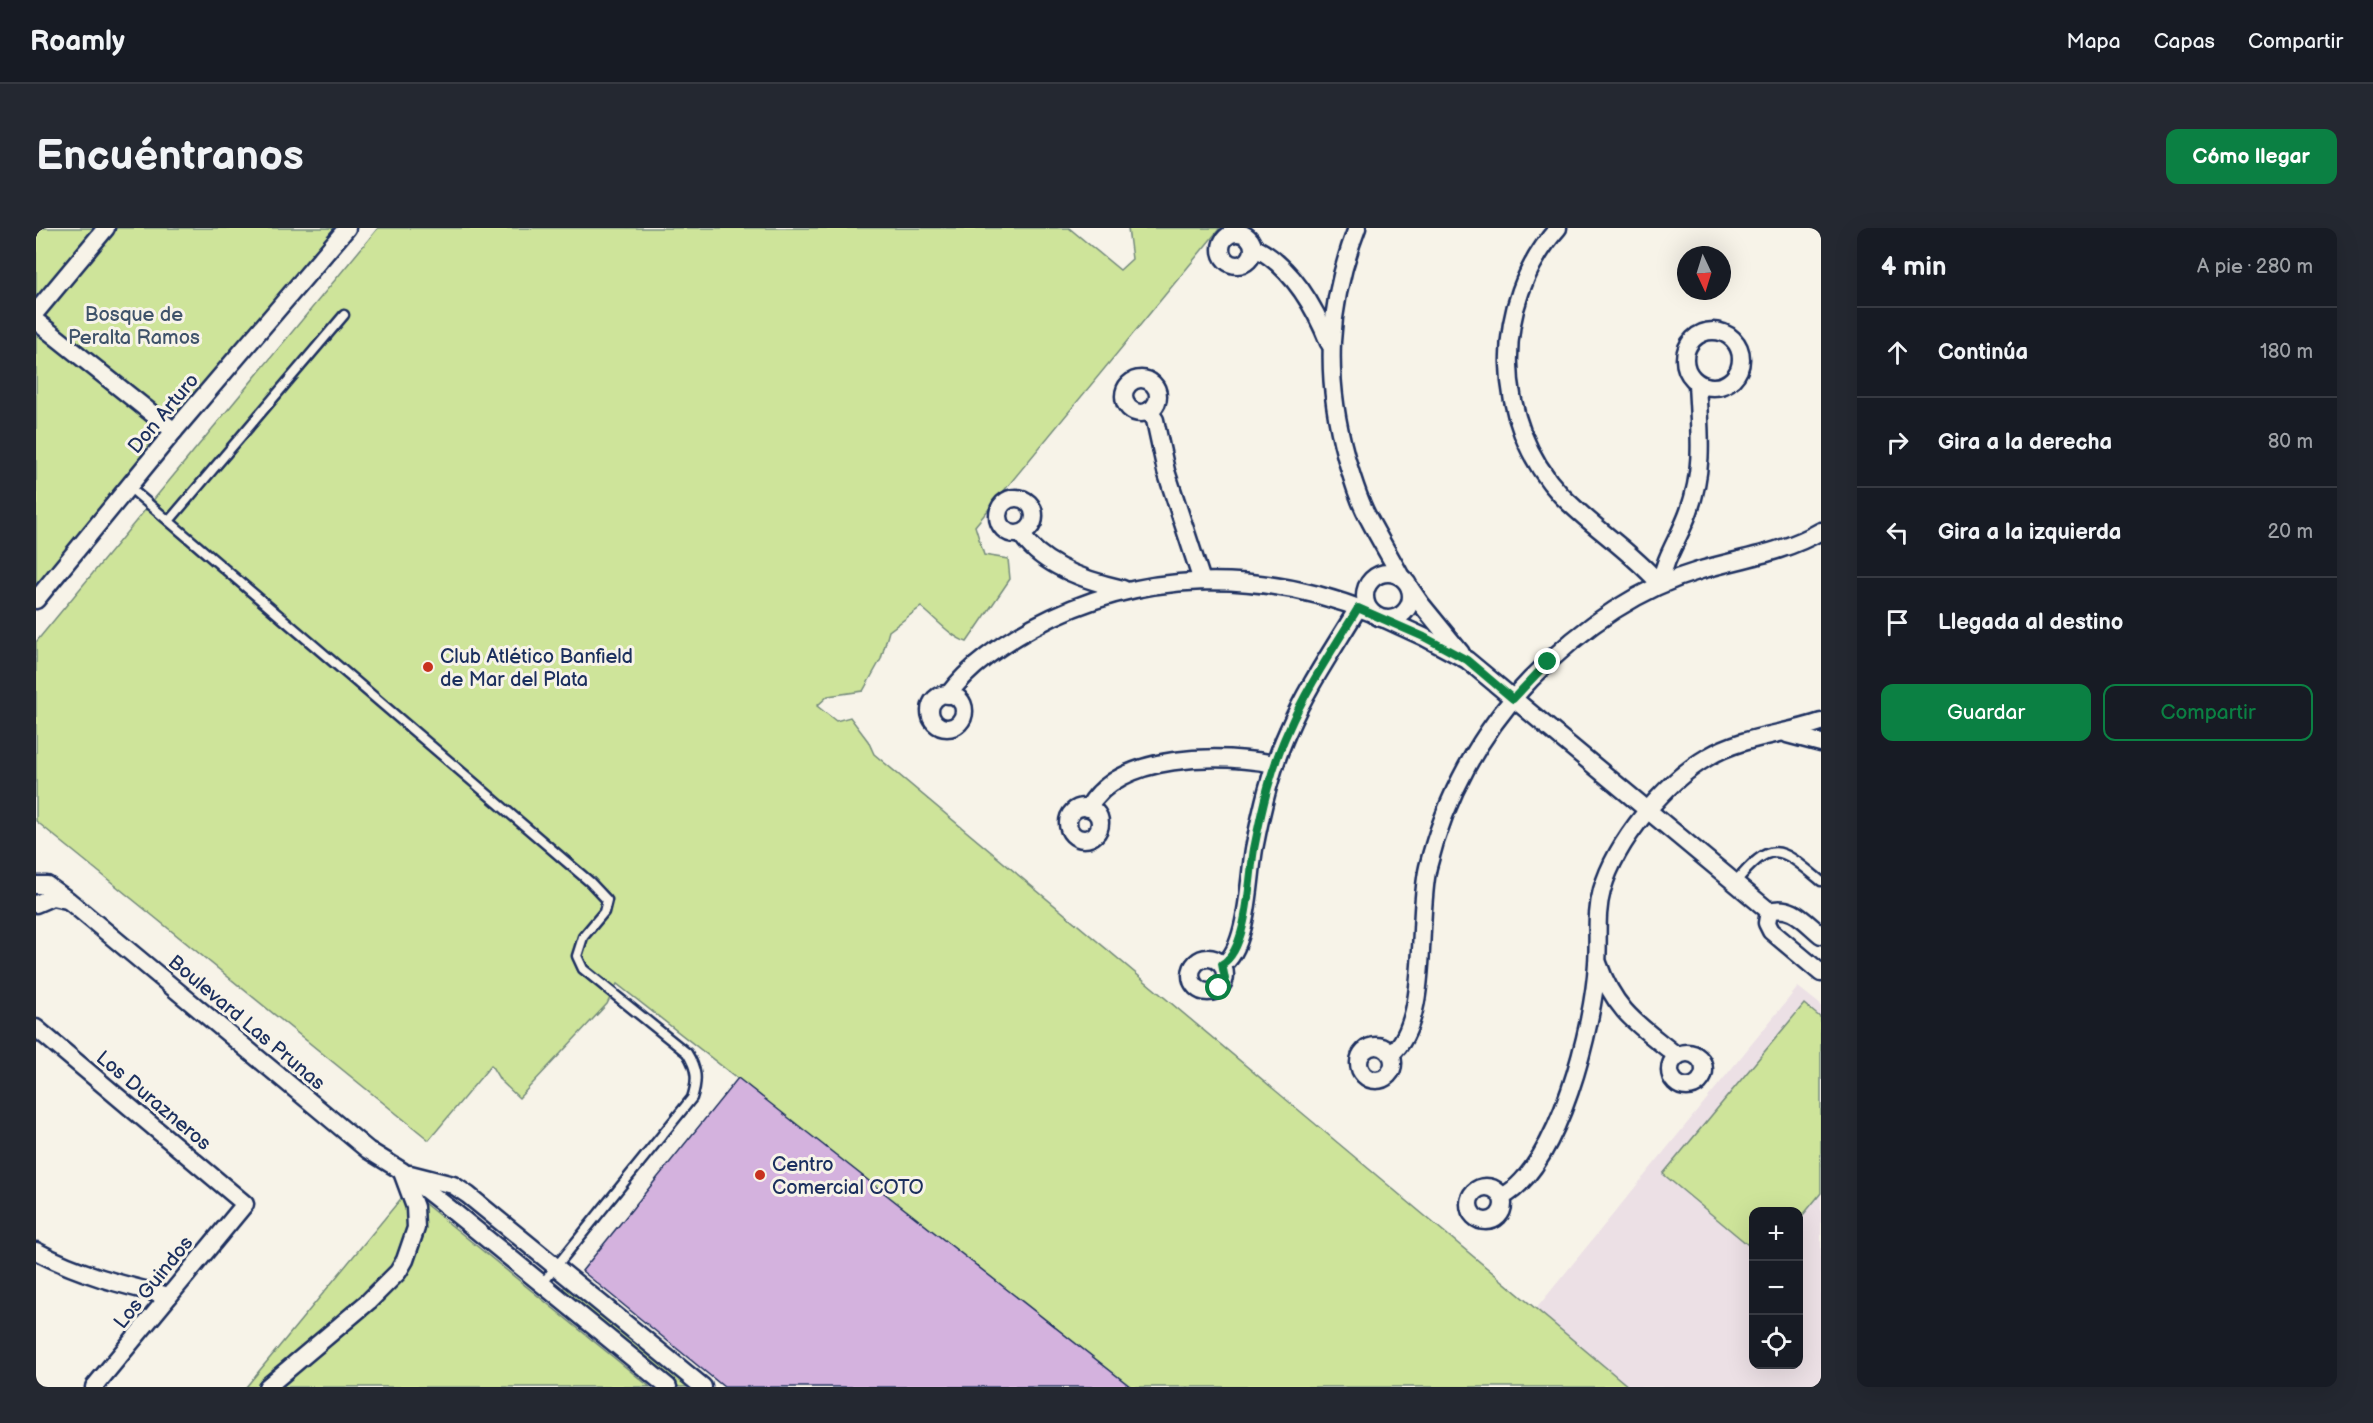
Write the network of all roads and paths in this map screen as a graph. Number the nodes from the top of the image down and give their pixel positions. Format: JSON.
{"nodes":[{"id":1,"x":106,"y":228,"type":"edge"},
{"id":2,"x":347,"y":228,"type":"edge"},
{"id":3,"x":1357,"y":228,"type":"edge"},
{"id":4,"x":1558,"y":228,"type":"edge"},
{"id":5,"x":1254,"y":247,"type":"dead end"},
{"id":6,"x":36,"y":312,"type":"edge"},
{"id":7,"x":344,"y":315,"type":"dead end"},
{"id":8,"x":36,"y":321,"type":"edge"},
{"id":9,"x":1330,"y":347,"type":"junction"},
{"id":10,"x":1697,"y":383,"type":"dead end"},
{"id":11,"x":1149,"y":411,"type":"dead end"},
{"id":12,"x":174,"y":431,"type":"junction"},
{"id":13,"x":129,"y":487,"type":"junction"},
{"id":14,"x":169,"y":521,"type":"junction"},
{"id":15,"x":1376,"y":529,"type":"junction"},
{"id":16,"x":1821,"y":531,"type":"edge"},
{"id":17,"x":1021,"y":534,"type":"dead end"},
{"id":18,"x":1202,"y":581,"type":"junction"},
{"id":19,"x":1406,"y":582,"type":"junction"},
{"id":20,"x":1368,"y":584,"type":"junction"},
{"id":21,"x":1660,"y":584,"type":"junction"},
{"id":22,"x":1127,"y":590,"type":"junction"},
{"id":23,"x":36,"y":600,"type":"edge"},
{"id":24,"x":1336,"y":600,"type":"junction"},
{"id":25,"x":1372,"y":613,"type":"junction"},
{"id":26,"x":1467,"y":660,"type":"junction"},
{"id":27,"x":948,"y":694,"type":"dead end"},
{"id":28,"x":1513,"y":699,"type":"junction"},
{"id":29,"x":1821,"y":722,"type":"edge"},
{"id":30,"x":1782,"y":733,"type":"junction"},
{"id":31,"x":1821,"y":743,"type":"edge"},
{"id":32,"x":1275,"y":764,"type":"junction"},
{"id":33,"x":1088,"y":808,"type":"dead end"},
{"id":34,"x":1648,"y":810,"type":"junction"},
{"id":35,"x":1821,"y":881,"type":"edge"},
{"id":36,"x":1735,"y":884,"type":"junction"},
{"id":37,"x":36,"y":885,"type":"edge"},
{"id":38,"x":68,"y":900,"type":"junction"},
{"id":39,"x":36,"y":904,"type":"edge"},
{"id":40,"x":1769,"y":911,"type":"junction"},
{"id":41,"x":1821,"y":935,"type":"edge"},
{"id":42,"x":1598,"y":962,"type":"junction"},
{"id":43,"x":1222,"y":964,"type":"dead end"},
{"id":44,"x":1820,"y":970,"type":"edge"},
{"id":45,"x":36,"y":1028,"type":"edge"},
{"id":46,"x":1391,"y":1054,"type":"dead end"},
{"id":47,"x":1677,"y":1056,"type":"dead end"},
{"id":48,"x":402,"y":1171,"type":"junction"},
{"id":49,"x":1502,"y":1197,"type":"dead end"},
{"id":50,"x":245,"y":1204,"type":"joint"},
{"id":51,"x":36,"y":1251,"type":"edge"},
{"id":52,"x":557,"y":1268,"type":"junction"},
{"id":53,"x":542,"y":1284,"type":"junction"},
{"id":54,"x":169,"y":1296,"type":"junction"},
{"id":55,"x":94,"y":1387,"type":"edge"},
{"id":56,"x":267,"y":1387,"type":"edge"},
{"id":57,"x":668,"y":1387,"type":"edge"},
{"id":58,"x":703,"y":1387,"type":"edge"}],
"edges":[{"from":1,"to":6,"type":"street"},
{"from":2,"to":12,"type":"street","name":"Don Arturo"},
{"from":3,"to":9,"type":"street"},
{"from":4,"to":21,"type":"street"},
{"from":5,"to":9,"type":"street"},
{"from":7,"to":14,"type":"lane"},
{"from":8,"to":12,"type":"street"},
{"from":9,"to":15,"type":"street"},
{"from":10,"to":21,"type":"street"},
{"from":11,"to":18,"type":"street"},
{"from":12,"to":13,"type":"street","name":"Don Arturo"},
{"from":13,"to":14,"type":"lane"},
{"from":13,"to":23,"type":"street","name":"Don Arturo"},
{"from":14,"to":52,"type":"lane"},
{"from":15,"to":19,"type":"street"},
{"from":15,"to":20,"type":"street"},
{"from":16,"to":21,"type":"street"},
{"from":17,"to":22,"type":"street"},
{"from":18,"to":22,"type":"street"},
{"from":18,"to":24,"type":"street"},
{"from":19,"to":20,"type":"street"},
{"from":19,"to":25,"type":"street"},
{"from":19,"to":26,"type":"street"},
{"from":20,"to":24,"type":"street"},
{"from":20,"to":25,"type":"street"},
{"from":21,"to":28,"type":"street"},
{"from":22,"to":27,"type":"street"},
{"from":24,"to":25,"type":"street"},
{"from":25,"to":26,"type":"street"},
{"from":25,"to":32,"type":"street"},
{"from":26,"to":28,"type":"street"},
{"from":28,"to":34,"type":"street"},
{"from":28,"to":46,"type":"street"},
{"from":29,"to":30,"type":"street"},
{"from":30,"to":31,"type":"street"},
{"from":30,"to":34,"type":"street"},
{"from":32,"to":33,"type":"street"},
{"from":32,"to":43,"type":"street"},
{"from":34,"to":36,"type":"street"},
{"from":34,"to":42,"type":"street"},
{"from":35,"to":36,"type":"lane"},
{"from":36,"to":40,"type":"street"},
{"from":37,"to":38,"type":"street","name":"Boulevard Las Prunas"},
{"from":38,"to":39,"type":"street"},
{"from":38,"to":48,"type":"street","name":"Boulevard Las Prunas"},
{"from":40,"to":41,"type":"street"},
{"from":40,"to":44,"type":"street"},
{"from":42,"to":47,"type":"street"},
{"from":42,"to":49,"type":"street"},
{"from":45,"to":50,"type":"street","name":"Los Durazneros"},
{"from":48,"to":52,"type":"street"},
{"from":48,"to":53,"type":"street"},
{"from":48,"to":56,"type":"street"},
{"from":50,"to":54,"type":"street","name":"Los Guindos"},
{"from":51,"to":54,"type":"street"},
{"from":52,"to":53,"type":"lane"},
{"from":52,"to":58,"type":"street"},
{"from":53,"to":57,"type":"street"},
{"from":54,"to":55,"type":"street","name":"Los Guindos"}]}
